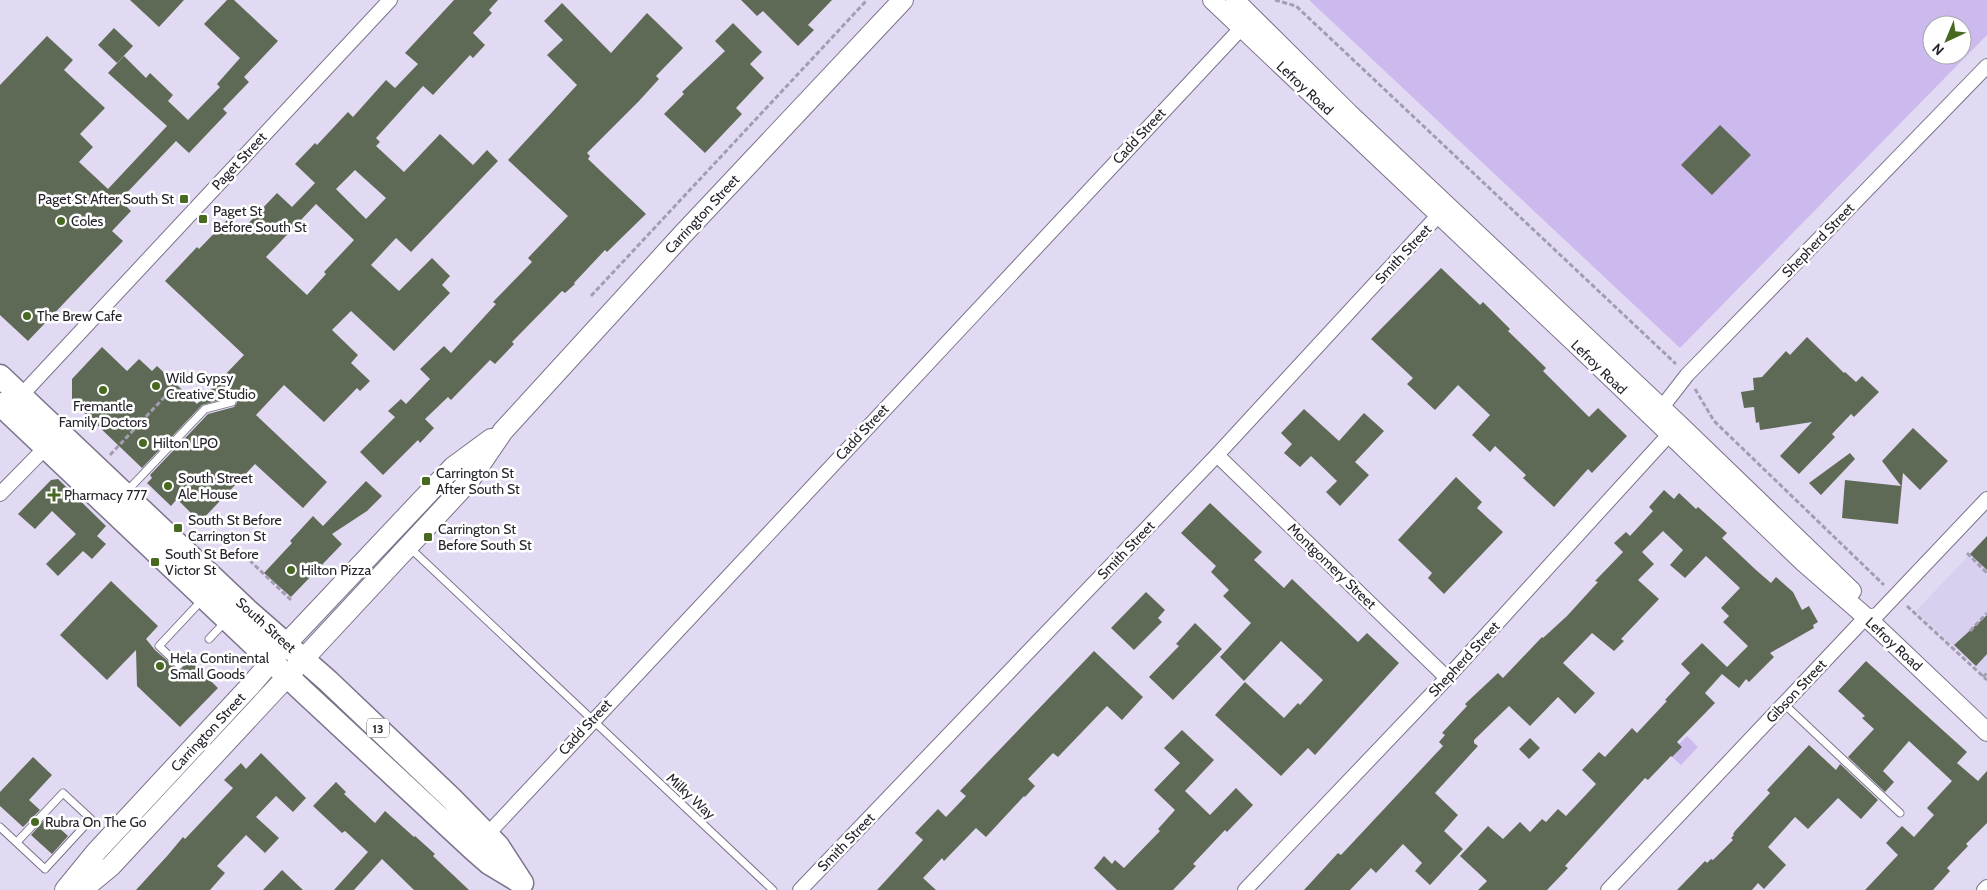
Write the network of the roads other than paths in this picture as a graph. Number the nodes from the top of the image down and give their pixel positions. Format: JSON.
{"nodes":[{"id":1,"x":390,"y":0,"type":"edge"},
{"id":2,"x":903,"y":0,"type":"edge"},
{"id":3,"x":1212,"y":0,"type":"edge"},
{"id":4,"x":1235,"y":0,"type":"edge"},
{"id":5,"x":1246,"y":22,"type":"junction"},
{"id":6,"x":1987,"y":66,"type":"edge"},
{"id":7,"x":1443,"y":210,"type":"junction"},
{"id":8,"x":0,"y":376,"type":"edge"},
{"id":9,"x":232,"y":402,"type":"dead end"},
{"id":10,"x":9,"y":403,"type":"edge"},
{"id":11,"x":1657,"y":413,"type":"junction"},
{"id":12,"x":1674,"y":429,"type":"junction"},
{"id":13,"x":503,"y":431,"type":"junction"},
{"id":14,"x":53,"y":440,"type":"junction"},
{"id":15,"x":1217,"y":455,"type":"junction"},
{"id":16,"x":125,"y":493,"type":"junction"},
{"id":17,"x":0,"y":494,"type":"edge"},
{"id":18,"x":1987,"y":499,"type":"edge"},
{"id":19,"x":409,"y":546,"type":"junction"},
{"id":20,"x":212,"y":590,"type":"junction"},
{"id":21,"x":235,"y":612,"type":"junction"},
{"id":22,"x":1871,"y":616,"type":"junction"},
{"id":23,"x":209,"y":639,"type":"dead end"},
{"id":24,"x":294,"y":651,"type":"junction"},
{"id":25,"x":188,"y":656,"type":"dead end"},
{"id":26,"x":280,"y":668,"type":"junction"},
{"id":27,"x":1447,"y":678,"type":"junction"},
{"id":28,"x":1784,"y":704,"type":"junction"},
{"id":29,"x":1987,"y":716,"type":"edge"},
{"id":30,"x":592,"y":720,"type":"junction"},
{"id":31,"x":1987,"y":732,"type":"edge"},
{"id":32,"x":1900,"y":813,"type":"dead end"},
{"id":33,"x":0,"y":827,"type":"edge"},
{"id":34,"x":17,"y":842,"type":"junction"},
{"id":35,"x":480,"y":842,"type":"junction"},
{"id":36,"x":1987,"y":887,"type":"edge"},
{"id":37,"x":522,"y":888,"type":"edge"},
{"id":38,"x":65,"y":890,"type":"edge"},
{"id":39,"x":82,"y":890,"type":"edge"},
{"id":40,"x":773,"y":890,"type":"edge"},
{"id":41,"x":800,"y":890,"type":"edge"},
{"id":42,"x":1245,"y":890,"type":"edge"},
{"id":43,"x":1608,"y":890,"type":"edge"},
{"id":44,"x":1984,"y":890,"type":"edge"}],
"edges":[{"from":1,"to":10,"type":"street","name":"Paget Street"},
{"from":2,"to":13,"type":"main road","name":"Carrington Street"},
{"from":3,"to":5,"type":"street","name":"Lefroy Road"},
{"from":4,"to":5,"type":"street","name":"Lefroy Road"},
{"from":5,"to":7,"type":"street","name":"Lefroy Road"},
{"from":5,"to":30,"type":"street","name":"Cadd Street"},
{"from":6,"to":11,"type":"street","name":"Shepherd Street"},
{"from":7,"to":11,"type":"street","name":"Lefroy Road"},
{"from":7,"to":15,"type":"street","name":"Smith Street"},
{"from":8,"to":10,"type":"main road","name":"South Street","number":"13"},
{"from":9,"to":16,"type":"lane"},
{"from":10,"to":14,"type":"main road","name":"South Street","number":"13"},
{"from":11,"to":12,"type":"street","name":"Lefroy Road"},
{"from":12,"to":22,"type":"street","name":"Lefroy Road"},
{"from":12,"to":27,"type":"street","name":"Shepherd Street"},
{"from":13,"to":19,"type":"main road","name":"Carrington Street"},
{"from":13,"to":24,"type":"main road","name":"Carrington Street"},
{"from":14,"to":16,"type":"main road","name":"South Street","number":"13"},
{"from":14,"to":17,"type":"street"},
{"from":14,"to":20,"type":"main road","name":"South Street","number":"13"},
{"from":15,"to":27,"type":"street","name":"Montgomery Street"},
{"from":15,"to":41,"type":"street","name":"Smith Street"},
{"from":16,"to":20,"type":"main road","name":"South Street","number":"13"},
{"from":18,"to":22,"type":"street","name":"Gibson Street"},
{"from":19,"to":24,"type":"main road","name":"Carrington Street"},
{"from":19,"to":30,"type":"lane","name":"Milky Way"},
{"from":20,"to":21,"type":"main road","name":"South Street","number":"13"},
{"from":20,"to":25,"type":"lane"},
{"from":21,"to":23,"type":"lane"},
{"from":21,"to":24,"type":"main road","name":"South Street","number":"13"},
{"from":21,"to":26,"type":"main road","name":"South Street","number":"13"},
{"from":22,"to":28,"type":"street","name":"Gibson Street"},
{"from":22,"to":29,"type":"street","name":"Lefroy Road"},
{"from":22,"to":31,"type":"street","name":"Lefroy Road"},
{"from":24,"to":26,"type":"main road","name":"Carrington Street"},
{"from":24,"to":35,"type":"main road","name":"South Street","number":"13"},
{"from":26,"to":35,"type":"main road","name":"South Street","number":"13"},
{"from":26,"to":38,"type":"main road","name":"Carrington Street"},
{"from":26,"to":39,"type":"main road","name":"Carrington Street"},
{"from":27,"to":42,"type":"street","name":"Shepherd Street"},
{"from":28,"to":32,"type":"lane"},
{"from":28,"to":43,"type":"street","name":"Gibson Street"},
{"from":30,"to":35,"type":"street","name":"Cadd Street"},
{"from":30,"to":40,"type":"lane","name":"Milky Way"},
{"from":33,"to":34,"type":"lane"},
{"from":34,"to":34,"type":"lane"},
{"from":35,"to":37,"type":"main road","name":"South Street","number":"13"},
{"from":36,"to":44,"type":"street"}]}
